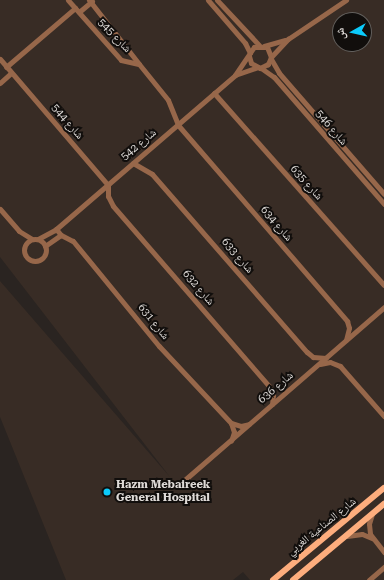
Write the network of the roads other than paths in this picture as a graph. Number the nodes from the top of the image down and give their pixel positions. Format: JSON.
{"nodes":[{"id":1,"x":68,"y":0,"type":"edge"},
{"id":2,"x":208,"y":0,"type":"edge"},
{"id":3,"x":217,"y":0,"type":"edge"},
{"id":4,"x":346,"y":0,"type":"edge"},
{"id":5,"x":91,"y":1,"type":"edge"},
{"id":6,"x":77,"y":10,"type":"junction"},
{"id":7,"x":288,"y":39,"type":"junction"},
{"id":8,"x":261,"y":46,"type":"junction"},
{"id":9,"x":250,"y":54,"type":"junction"},
{"id":10,"x":271,"y":58,"type":"junction"},
{"id":11,"x":0,"y":59,"type":"edge"},
{"id":12,"x":139,"y":64,"type":"junction"},
{"id":13,"x":6,"y":67,"type":"junction"},
{"id":14,"x":259,"y":67,"type":"junction"},
{"id":15,"x":11,"y":73,"type":"junction"},
{"id":16,"x":235,"y":75,"type":"junction"},
{"id":17,"x":0,"y":83,"type":"edge"},
{"id":18,"x":214,"y":93,"type":"junction"},
{"id":19,"x":178,"y":125,"type":"junction"},
{"id":20,"x":133,"y":163,"type":"junction"},
{"id":21,"x":108,"y":185,"type":"junction"},
{"id":22,"x":384,"y":194,"type":"edge"},
{"id":23,"x":384,"y":204,"type":"edge"},
{"id":24,"x":0,"y":209,"type":"edge"},
{"id":25,"x":56,"y":229,"type":"junction"},
{"id":26,"x":61,"y":235,"type":"junction"},
{"id":27,"x":32,"y":239,"type":"junction"},
{"id":28,"x":38,"y":239,"type":"junction"},
{"id":29,"x":45,"y":246,"type":"junction"},
{"id":30,"x":384,"y":285,"type":"edge"},
{"id":31,"x":384,"y":306,"type":"edge"},
{"id":32,"x":346,"y":340,"type":"junction"},
{"id":33,"x":326,"y":358,"type":"junction"},
{"id":34,"x":319,"y":364,"type":"junction"},
{"id":35,"x":272,"y":404,"type":"junction"},
{"id":36,"x":384,"y":416,"type":"edge"},
{"id":37,"x":231,"y":423,"type":"junction"},
{"id":38,"x":252,"y":423,"type":"junction"},
{"id":39,"x":230,"y":441,"type":"junction"},
{"id":40,"x":181,"y":483,"type":"dead end"},
{"id":41,"x":384,"y":488,"type":"edge"},
{"id":42,"x":384,"y":504,"type":"edge"},
{"id":43,"x":372,"y":513,"type":"junction"},
{"id":44,"x":344,"y":537,"type":"junction"},
{"id":45,"x":373,"y":539,"type":"junction"},
{"id":46,"x":384,"y":552,"type":"edge"},
{"id":47,"x":384,"y":567,"type":"edge"},
{"id":48,"x":273,"y":580,"type":"edge"},
{"id":49,"x":293,"y":580,"type":"edge"},
{"id":50,"x":369,"y":580,"type":"edge"}],
"edges":[{"from":1,"to":6,"type":"street","name":"شارع 545"},
{"from":2,"to":9,"type":"street"},
{"from":3,"to":8,"type":"street"},
{"from":4,"to":7,"type":"street"},
{"from":5,"to":6,"type":"street"},
{"from":5,"to":12,"type":"street"},
{"from":6,"to":12,"type":"street","name":"شارع 545"},
{"from":6,"to":13,"type":"street"},
{"from":7,"to":8,"type":"street"},
{"from":7,"to":10,"type":"street"},
{"from":8,"to":9,"type":"street"},
{"from":8,"to":10,"type":"street"},
{"from":9,"to":14,"type":"street"},
{"from":9,"to":16,"type":"street","name":"شارع 542"},
{"from":10,"to":14,"type":"street"},
{"from":10,"to":22,"type":"street","name":"شارع 546"},
{"from":11,"to":13,"type":"street","name":"شارع 544"},
{"from":12,"to":19,"type":"street"},
{"from":13,"to":15,"type":"street","name":"شارع 544"},
{"from":14,"to":16,"type":"street","name":"شارع 542"},
{"from":14,"to":23,"type":"street","name":"شارع 546"},
{"from":15,"to":17,"type":"street"},
{"from":15,"to":21,"type":"street","name":"شارع 544"},
{"from":16,"to":18,"type":"street","name":"شارع 542"},
{"from":18,"to":19,"type":"street","name":"شارع 542"},
{"from":18,"to":30,"type":"street","name":"شارع 635"},
{"from":19,"to":20,"type":"street","name":"شارع 542"},
{"from":19,"to":32,"type":"street","name":"شارع 634"},
{"from":20,"to":21,"type":"street","name":"شارع 542"},
{"from":20,"to":33,"type":"street","name":"شارع 633"},
{"from":21,"to":25,"type":"street","name":"شارع 542"},
{"from":21,"to":35,"type":"street","name":"شارع 632"},
{"from":24,"to":27,"type":"street"},
{"from":25,"to":26,"type":"street"},
{"from":25,"to":28,"type":"street","name":"شارع 542"},
{"from":26,"to":29,"type":"street"},
{"from":26,"to":37,"type":"street","name":"شارع 631"},
{"from":27,"to":28,"type":"street"},
{"from":27,"to":29,"type":"street"},
{"from":28,"to":29,"type":"street"},
{"from":31,"to":32,"type":"street","name":"شارع 636"},
{"from":32,"to":33,"type":"street","name":"شارع 636"},
{"from":33,"to":34,"type":"street","name":"شارع 636"},
{"from":34,"to":35,"type":"street","name":"شارع 636"},
{"from":34,"to":36,"type":"street"},
{"from":35,"to":38,"type":"street","name":"شارع 636"},
{"from":37,"to":38,"type":"street"},
{"from":37,"to":39,"type":"street"},
{"from":38,"to":39,"type":"street","name":"شارع 636"},
{"from":39,"to":40,"type":"street","name":"شارع 636"},
{"from":41,"to":48,"type":"main road","name":"شارع الصناعية الغربي"},
{"from":42,"to":43,"type":"main road","name":"شارع الصناعية الغربي"},
{"from":43,"to":44,"type":"main road","name":"شارع الصناعية الغربي"},
{"from":43,"to":45,"type":"street"},
{"from":44,"to":45,"type":"street"},
{"from":44,"to":49,"type":"main road","name":"شارع الصناعية الغربي"},
{"from":45,"to":46,"type":"street"},
{"from":47,"to":50,"type":"street"}]}
